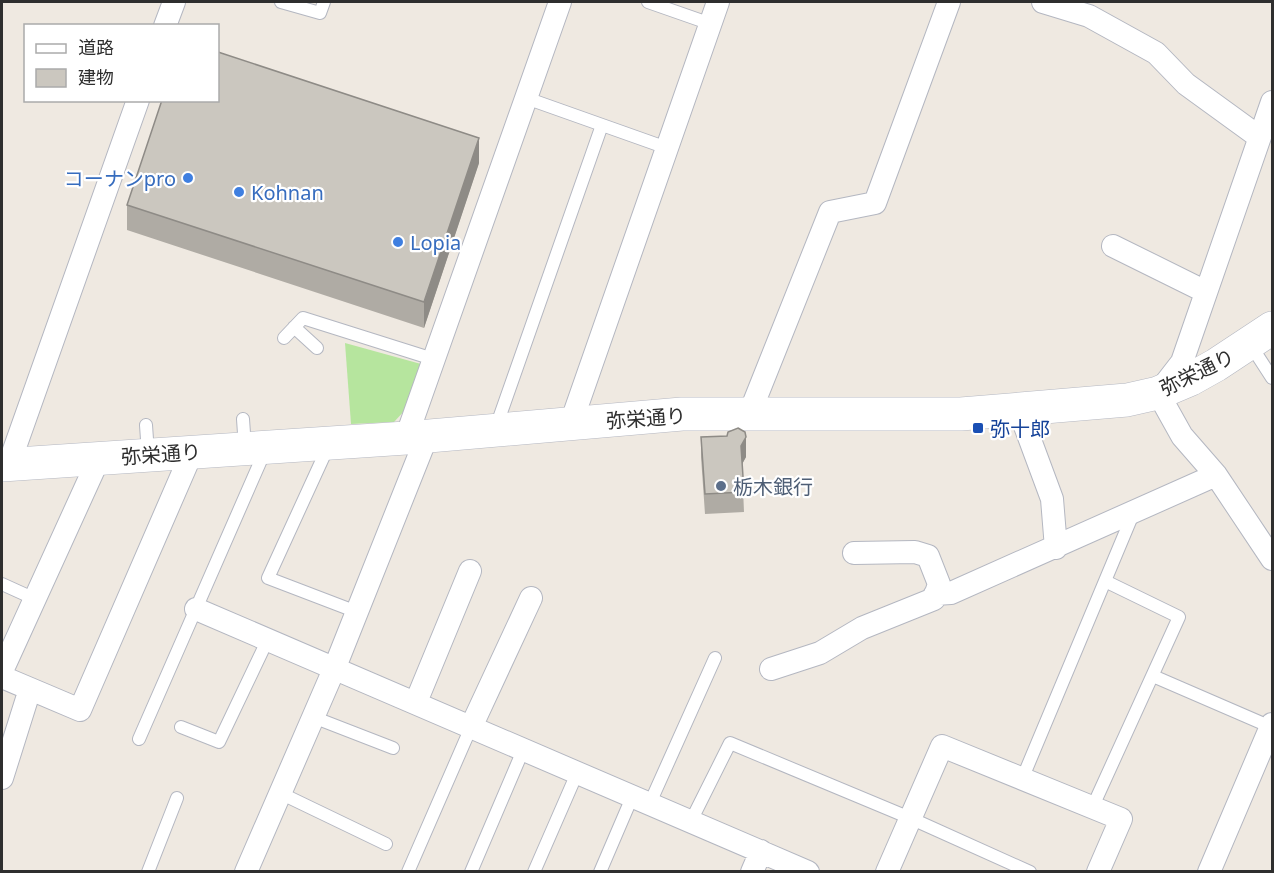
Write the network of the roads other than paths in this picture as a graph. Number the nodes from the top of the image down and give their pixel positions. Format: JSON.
{"nodes":[{"id":1,"x":174,"y":2,"type":"edge"},
{"id":2,"x":281,"y":2,"type":"edge"},
{"id":3,"x":324,"y":2,"type":"edge"},
{"id":4,"x":560,"y":2,"type":"edge"},
{"id":5,"x":648,"y":2,"type":"edge"},
{"id":6,"x":718,"y":2,"type":"edge"},
{"id":7,"x":949,"y":2,"type":"edge"},
{"id":8,"x":1043,"y":2,"type":"edge"},
{"id":9,"x":166,"y":24,"type":"edge"},
{"id":10,"x":711,"y":24,"type":"junction"},
{"id":11,"x":526,"y":98,"type":"junction"},
{"id":12,"x":137,"y":102,"type":"edge"},
{"id":13,"x":1272,"y":102,"type":"edge"},
{"id":14,"x":602,"y":125,"type":"junction"},
{"id":15,"x":1259,"y":136,"type":"junction"},
{"id":16,"x":667,"y":148,"type":"junction"},
{"id":17,"x":1113,"y":246,"type":"dead end"},
{"id":18,"x":1206,"y":292,"type":"junction"},
{"id":19,"x":294,"y":327,"type":"junction"},
{"id":20,"x":1261,"y":336,"type":"edge"},
{"id":21,"x":284,"y":338,"type":"dead end"},
{"id":22,"x":317,"y":348,"type":"dead end"},
{"id":23,"x":433,"y":359,"type":"junction"},
{"id":24,"x":1272,"y":378,"type":"edge"},
{"id":25,"x":1158,"y":393,"type":"junction"},
{"id":26,"x":1019,"y":410,"type":"junction"},
{"id":27,"x":749,"y":415,"type":"junction"},
{"id":28,"x":571,"y":423,"type":"junction"},
{"id":29,"x":495,"y":430,"type":"junction"},
{"id":30,"x":417,"y":437,"type":"junction"},
{"id":31,"x":252,"y":438,"type":"junction"},
{"id":32,"x":330,"y":443,"type":"junction"},
{"id":33,"x":192,"y":452,"type":"junction"},
{"id":34,"x":99,"y":458,"type":"junction"},
{"id":35,"x":5,"y":465,"type":"edge"},
{"id":36,"x":1216,"y":474,"type":"junction"},
{"id":37,"x":1133,"y":513,"type":"junction"},
{"id":38,"x":1056,"y":548,"type":"junction"},
{"id":39,"x":854,"y":553,"type":"dead end"},
{"id":40,"x":1272,"y":559,"type":"edge"},
{"id":41,"x":470,"y":571,"type":"dead end"},
{"id":42,"x":1105,"y":581,"type":"junction"},
{"id":43,"x":2,"y":584,"type":"edge"},
{"id":44,"x":935,"y":594,"type":"junction"},
{"id":45,"x":531,"y":598,"type":"dead end"},
{"id":46,"x":35,"y":599,"type":"junction"},
{"id":47,"x":196,"y":609,"type":"junction"},
{"id":48,"x":357,"y":612,"type":"junction"},
{"id":49,"x":268,"y":639,"type":"junction"},
{"id":50,"x":715,"y":658,"type":"dead end"},
{"id":51,"x":335,"y":667,"type":"junction"},
{"id":52,"x":771,"y":669,"type":"dead end"},
{"id":53,"x":2,"y":671,"type":"edge"},
{"id":54,"x":1153,"y":676,"type":"junction"},
{"id":55,"x":2,"y":677,"type":"edge"},
{"id":56,"x":30,"y":689,"type":"junction"},
{"id":57,"x":416,"y":702,"type":"junction"},
{"id":58,"x":313,"y":717,"type":"junction"},
{"id":59,"x":1272,"y":725,"type":"edge"},
{"id":60,"x":472,"y":726,"type":"junction"},
{"id":61,"x":181,"y":727,"type":"dead end"},
{"id":62,"x":139,"y":739,"type":"dead end"},
{"id":63,"x":393,"y":748,"type":"dead end"},
{"id":64,"x":524,"y":748,"type":"junction"},
{"id":65,"x":578,"y":771,"type":"junction"},
{"id":66,"x":1023,"y":777,"type":"junction"},
{"id":67,"x":2,"y":778,"type":"edge"},
{"id":68,"x":280,"y":793,"type":"junction"},
{"id":69,"x":177,"y":798,"type":"dead end"},
{"id":70,"x":642,"y":799,"type":"junction"},
{"id":71,"x":1093,"y":806,"type":"junction"},
{"id":72,"x":910,"y":818,"type":"junction"},
{"id":73,"x":691,"y":820,"type":"junction"},
{"id":74,"x":386,"y":844,"type":"dead end"},
{"id":75,"x":757,"y":861,"type":"edge"},
{"id":76,"x":799,"y":870,"type":"edge"},
{"id":77,"x":148,"y":872,"type":"edge"},
{"id":78,"x":246,"y":872,"type":"edge"},
{"id":79,"x":408,"y":872,"type":"edge"},
{"id":80,"x":471,"y":872,"type":"edge"},
{"id":81,"x":534,"y":872,"type":"edge"},
{"id":82,"x":600,"y":872,"type":"edge"},
{"id":83,"x":887,"y":872,"type":"edge"},
{"id":84,"x":1030,"y":872,"type":"edge"},
{"id":85,"x":1098,"y":872,"type":"edge"},
{"id":86,"x":1209,"y":872,"type":"edge"}],
"edges":[{"from":1,"to":9,"type":"street"},
{"from":2,"to":3,"type":"lane"},
{"from":4,"to":11,"type":"street"},
{"from":5,"to":10,"type":"lane"},
{"from":6,"to":10,"type":"street"},
{"from":7,"to":27,"type":"street"},
{"from":8,"to":15,"type":"street"},
{"from":10,"to":16,"type":"street"},
{"from":11,"to":14,"type":"lane"},
{"from":11,"to":23,"type":"street"},
{"from":12,"to":35,"type":"street"},
{"from":13,"to":15,"type":"street"},
{"from":14,"to":16,"type":"lane"},
{"from":14,"to":29,"type":"lane"},
{"from":15,"to":18,"type":"street"},
{"from":16,"to":28,"type":"street"},
{"from":17,"to":18,"type":"street"},
{"from":18,"to":25,"type":"street"},
{"from":19,"to":21,"type":"lane"},
{"from":19,"to":22,"type":"lane"},
{"from":19,"to":23,"type":"lane"},
{"from":20,"to":24,"type":"lane"},
{"from":20,"to":25,"type":"street","name":"弥栄通り"},
{"from":23,"to":30,"type":"street"},
{"from":25,"to":26,"type":"street","name":"弥栄通り"},
{"from":25,"to":36,"type":"street"},
{"from":26,"to":27,"type":"street","name":"弥栄通り"},
{"from":26,"to":38,"type":"street"},
{"from":27,"to":28,"type":"street","name":"弥栄通り"},
{"from":28,"to":29,"type":"street","name":"弥栄通り"},
{"from":29,"to":30,"type":"street","name":"弥栄通り"},
{"from":30,"to":32,"type":"street","name":"弥栄通り"},
{"from":30,"to":48,"type":"street"},
{"from":31,"to":32,"type":"street","name":"弥栄通り"},
{"from":31,"to":33,"type":"street","name":"弥栄通り"},
{"from":31,"to":47,"type":"lane"},
{"from":32,"to":48,"type":"lane"},
{"from":33,"to":34,"type":"street","name":"弥栄通り"},
{"from":33,"to":56,"type":"street"},
{"from":34,"to":35,"type":"street","name":"弥栄通り"},
{"from":34,"to":46,"type":"street"},
{"from":36,"to":37,"type":"street"},
{"from":36,"to":40,"type":"street"},
{"from":37,"to":38,"type":"street"},
{"from":37,"to":42,"type":"lane"},
{"from":38,"to":44,"type":"street"},
{"from":39,"to":44,"type":"street"},
{"from":41,"to":57,"type":"street"},
{"from":42,"to":54,"type":"lane"},
{"from":42,"to":66,"type":"lane"},
{"from":43,"to":46,"type":"lane"},
{"from":44,"to":52,"type":"street"},
{"from":45,"to":60,"type":"street"},
{"from":46,"to":53,"type":"street"},
{"from":47,"to":49,"type":"street"},
{"from":47,"to":62,"type":"lane"},
{"from":48,"to":51,"type":"street"},
{"from":49,"to":51,"type":"street"},
{"from":49,"to":61,"type":"lane"},
{"from":50,"to":70,"type":"lane"},
{"from":51,"to":57,"type":"street"},
{"from":51,"to":58,"type":"street"},
{"from":54,"to":59,"type":"lane"},
{"from":54,"to":71,"type":"lane"},
{"from":55,"to":56,"type":"street"},
{"from":56,"to":67,"type":"street"},
{"from":57,"to":60,"type":"street"},
{"from":58,"to":63,"type":"lane"},
{"from":58,"to":68,"type":"street"},
{"from":59,"to":86,"type":"street"},
{"from":60,"to":64,"type":"street"},
{"from":60,"to":79,"type":"lane"},
{"from":64,"to":65,"type":"street"},
{"from":64,"to":80,"type":"lane"},
{"from":65,"to":70,"type":"street"},
{"from":65,"to":81,"type":"lane"},
{"from":66,"to":71,"type":"street"},
{"from":66,"to":72,"type":"street"},
{"from":68,"to":74,"type":"lane"},
{"from":68,"to":78,"type":"street"},
{"from":69,"to":77,"type":"lane"},
{"from":70,"to":73,"type":"street"},
{"from":70,"to":82,"type":"lane"},
{"from":71,"to":85,"type":"street"},
{"from":72,"to":73,"type":"lane"},
{"from":72,"to":83,"type":"street"},
{"from":72,"to":84,"type":"lane"},
{"from":73,"to":75,"type":"street"},
{"from":75,"to":76,"type":"street"}]}
